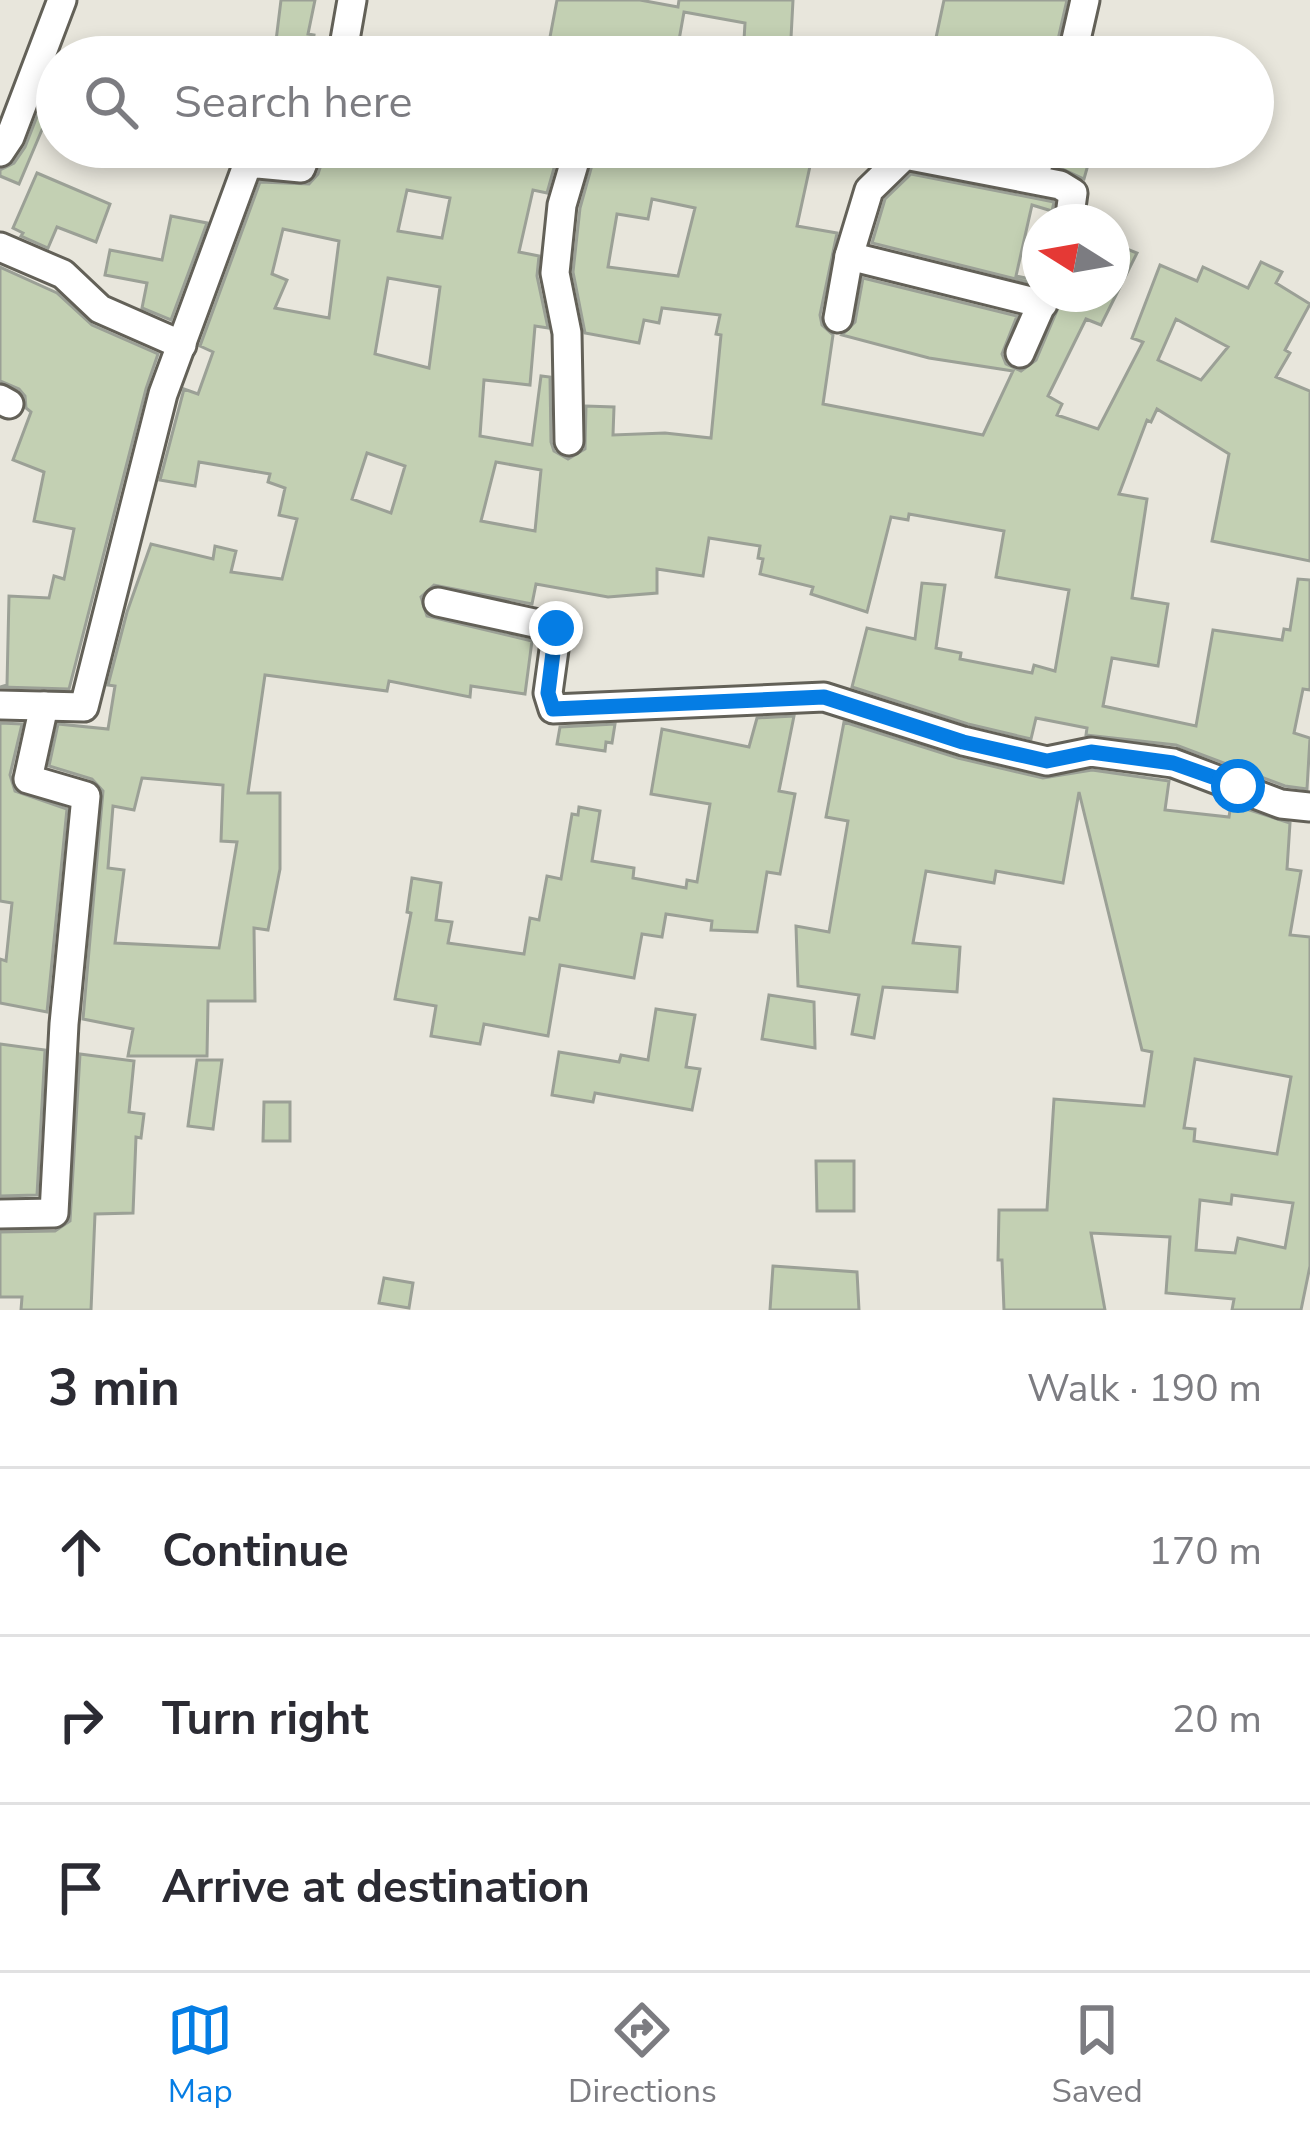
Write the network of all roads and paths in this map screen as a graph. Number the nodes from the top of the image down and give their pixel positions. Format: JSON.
{"nodes":[{"id":1,"x":62,"y":0,"type":"edge"},
{"id":2,"x":352,"y":0,"type":"edge"},
{"id":3,"x":1085,"y":0,"type":"edge"},
{"id":4,"x":48,"y":36,"type":"edge"},
{"id":5,"x":346,"y":36,"type":"edge"},
{"id":6,"x":1077,"y":36,"type":"edge"},
{"id":7,"x":36,"y":68,"type":"edge"},
{"id":8,"x":0,"y":152,"type":"edge"},
{"id":9,"x":246,"y":168,"type":"edge"},
{"id":10,"x":573,"y":168,"type":"edge"},
{"id":11,"x":892,"y":168,"type":"edge"},
{"id":12,"x":978,"y":168,"type":"edge"},
{"id":13,"x":1037,"y":168,"type":"edge"},
{"id":14,"x":1034,"y":178,"type":"junction"},
{"id":15,"x":1071,"y":204,"type":"edge"},
{"id":16,"x":0,"y":247,"type":"edge"},
{"id":17,"x":849,"y":256,"type":"junction"},
{"id":18,"x":1022,"y":294,"type":"edge"},
{"id":19,"x":1039,"y":312,"type":"edge"},
{"id":20,"x":838,"y":318,"type":"dead end"},
{"id":21,"x":182,"y":345,"type":"junction"},
{"id":22,"x":1020,"y":353,"type":"dead end"},
{"id":23,"x":568,"y":441,"type":"dead end"},
{"id":24,"x":438,"y":602,"type":"dead end"},
{"id":25,"x":0,"y":705,"type":"edge"},
{"id":26,"x":44,"y":706,"type":"junction"},
{"id":27,"x":1310,"y":807,"type":"edge"},
{"id":28,"x":0,"y":1214,"type":"edge"}],
"edges":[{"from":1,"to":4,"type":"street"},
{"from":2,"to":5,"type":"street"},
{"from":3,"to":6,"type":"street"},
{"from":7,"to":8,"type":"street"},
{"from":9,"to":21,"type":"street"},
{"from":10,"to":23,"type":"street"},
{"from":11,"to":17,"type":"street"},
{"from":12,"to":14,"type":"street"},
{"from":13,"to":14,"type":"street"},
{"from":14,"to":15,"type":"street"},
{"from":16,"to":21,"type":"street"},
{"from":17,"to":18,"type":"street"},
{"from":17,"to":20,"type":"street"},
{"from":19,"to":22,"type":"street"},
{"from":21,"to":26,"type":"street"},
{"from":24,"to":27,"type":"street"},
{"from":25,"to":26,"type":"street"},
{"from":26,"to":28,"type":"street"}]}
